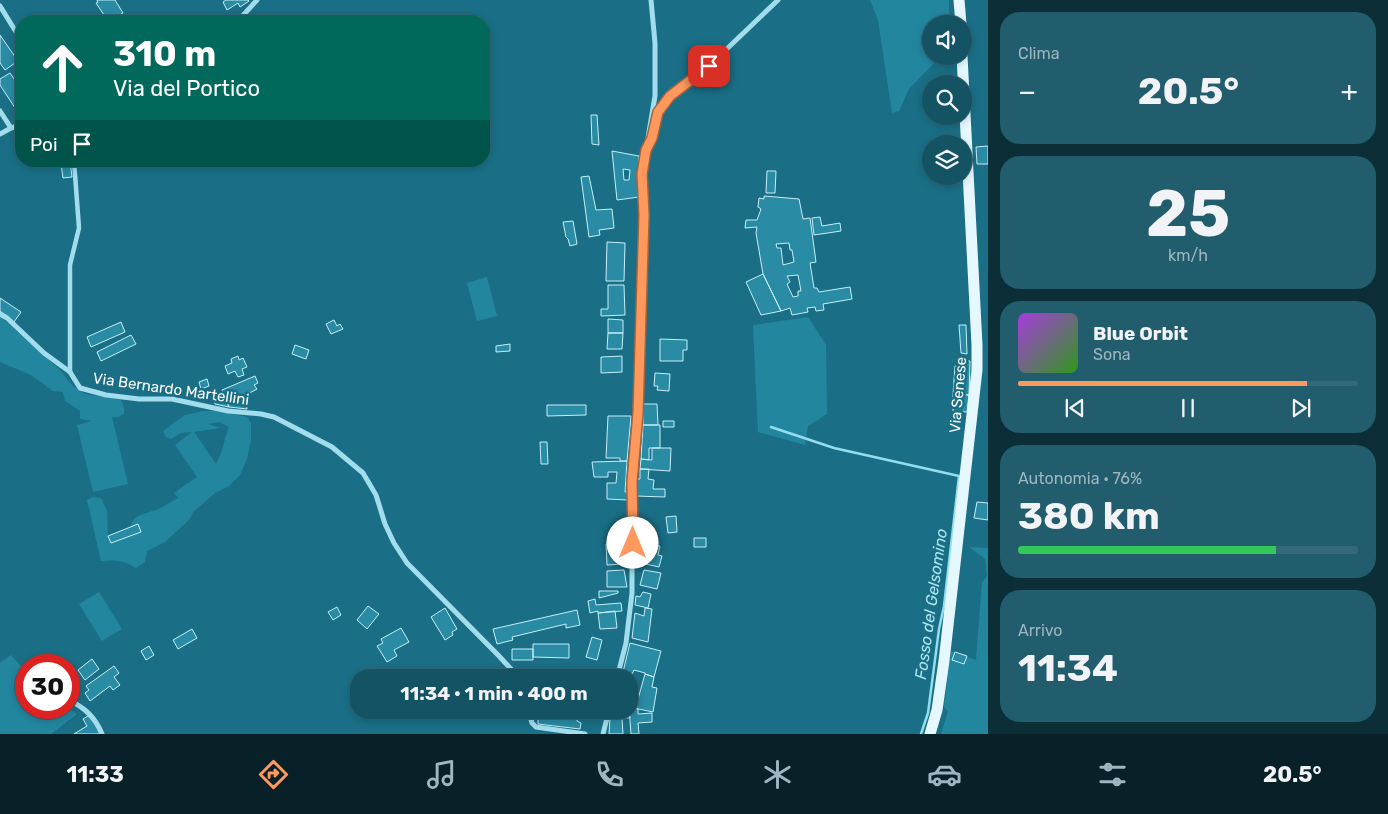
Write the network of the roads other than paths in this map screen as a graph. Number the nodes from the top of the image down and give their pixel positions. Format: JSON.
{"nodes":[{"id":1,"x":257,"y":0,"type":"edge"},
{"id":2,"x":651,"y":0,"type":"edge"},
{"id":3,"x":778,"y":0,"type":"edge"},
{"id":4,"x":959,"y":0,"type":"edge"},
{"id":5,"x":0,"y":6,"type":"edge"},
{"id":6,"x":243,"y":15,"type":"edge"},
{"id":7,"x":960,"y":15,"type":"edge"},
{"id":8,"x":15,"y":30,"type":"edge"},
{"id":9,"x":962,"y":65,"type":"edge"},
{"id":10,"x":0,"y":111,"type":"edge"},
{"id":11,"x":15,"y":127,"type":"edge"},
{"id":12,"x":11,"y":128,"type":"junction"},
{"id":13,"x":0,"y":134,"type":"edge"},
{"id":14,"x":646,"y":150,"type":"junction"},
{"id":15,"x":74,"y":167,"type":"edge"},
{"id":16,"x":0,"y":314,"type":"edge"},
{"id":17,"x":70,"y":372,"type":"junction"},
{"id":18,"x":511,"y":669,"type":"edge"},
{"id":19,"x":619,"y":669,"type":"edge"},
{"id":20,"x":80,"y":706,"type":"edge"},
{"id":21,"x":531,"y":719,"type":"edge"},
{"id":22,"x":607,"y":719,"type":"edge"},
{"id":23,"x":102,"y":734,"type":"edge"},
{"id":24,"x":585,"y":734,"type":"edge"},
{"id":25,"x":603,"y":734,"type":"edge"},
{"id":26,"x":930,"y":734,"type":"edge"}],
"edges":[{"from":1,"to":6,"type":"street"},
{"from":2,"to":14,"type":"street"},
{"from":3,"to":14,"type":"street"},
{"from":4,"to":7,"type":"main road"},
{"from":5,"to":8,"type":"street"},
{"from":9,"to":26,"type":"main road","name":"Via Senese"},
{"from":10,"to":12,"type":"street"},
{"from":11,"to":12,"type":"street"},
{"from":12,"to":13,"type":"street"},
{"from":14,"to":19,"type":"street"},
{"from":15,"to":17,"type":"street"},
{"from":16,"to":17,"type":"street","name":"Via Bernardo Martellini"},
{"from":17,"to":18,"type":"street","name":"Via Bernardo Martellini"},
{"from":20,"to":23,"type":"street"},
{"from":21,"to":24,"type":"street"},
{"from":22,"to":25,"type":"street"}]}
